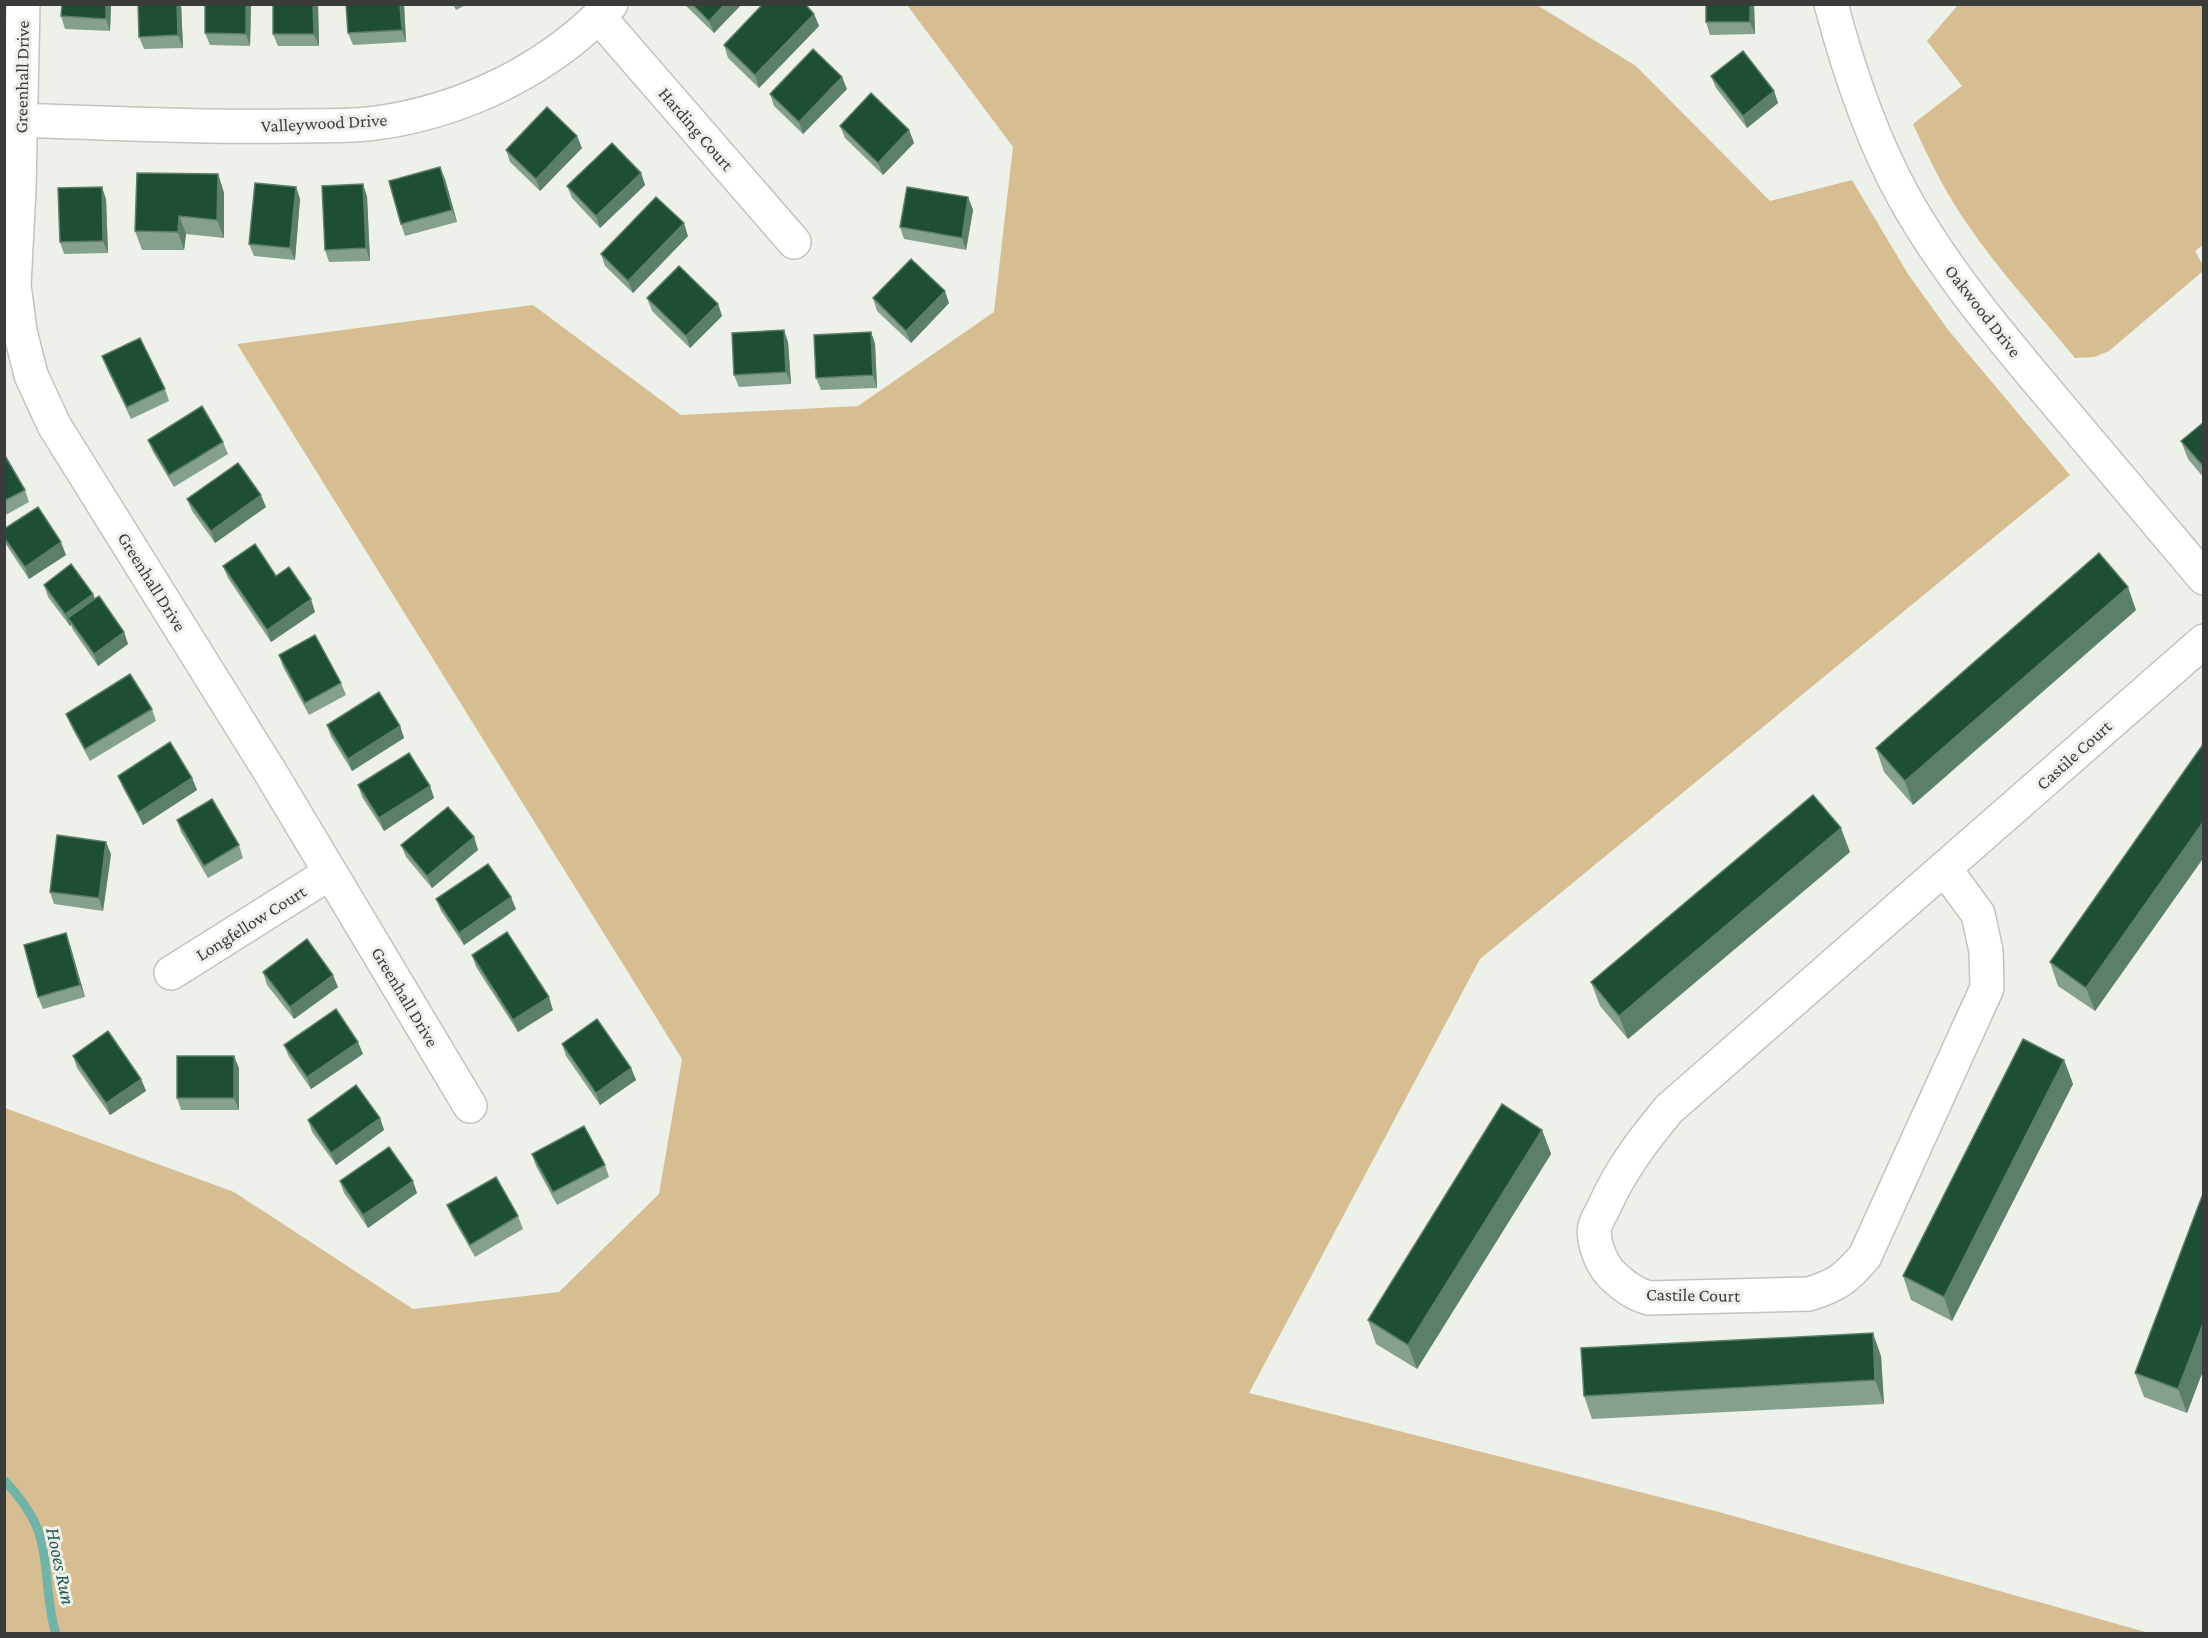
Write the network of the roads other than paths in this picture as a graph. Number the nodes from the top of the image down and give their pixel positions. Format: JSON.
{"nodes":[{"id":1,"x":23,"y":4,"type":"edge"},
{"id":2,"x":1831,"y":4,"type":"edge"},
{"id":3,"x":605,"y":11,"type":"edge"},
{"id":4,"x":13,"y":120,"type":"edge"},
{"id":5,"x":794,"y":242,"type":"dead end"},
{"id":6,"x":2204,"y":578,"type":"edge"},
{"id":7,"x":2204,"y":641,"type":"edge"},
{"id":8,"x":1945,"y":869,"type":"junction"},
{"id":9,"x":330,"y":873,"type":"junction"},
{"id":10,"x":171,"y":973,"type":"dead end"},
{"id":11,"x":470,"y":1106,"type":"dead end"}],
"edges":[{"from":1,"to":4,"type":"street","name":"Greenhall Drive"},
{"from":2,"to":6,"type":"street","name":"Oakwood Drive"},
{"from":3,"to":4,"type":"street","name":"Valleywood Drive"},
{"from":3,"to":5,"type":"street","name":"Harding Court"},
{"from":4,"to":9,"type":"street","name":"Greenhall Drive"},
{"from":7,"to":8,"type":"street","name":"Castile Court"},
{"from":8,"to":8,"type":"street","name":"Castile Court"},
{"from":9,"to":10,"type":"street","name":"Longfellow Court"},
{"from":9,"to":11,"type":"street","name":"Greenhall Drive"}]}
